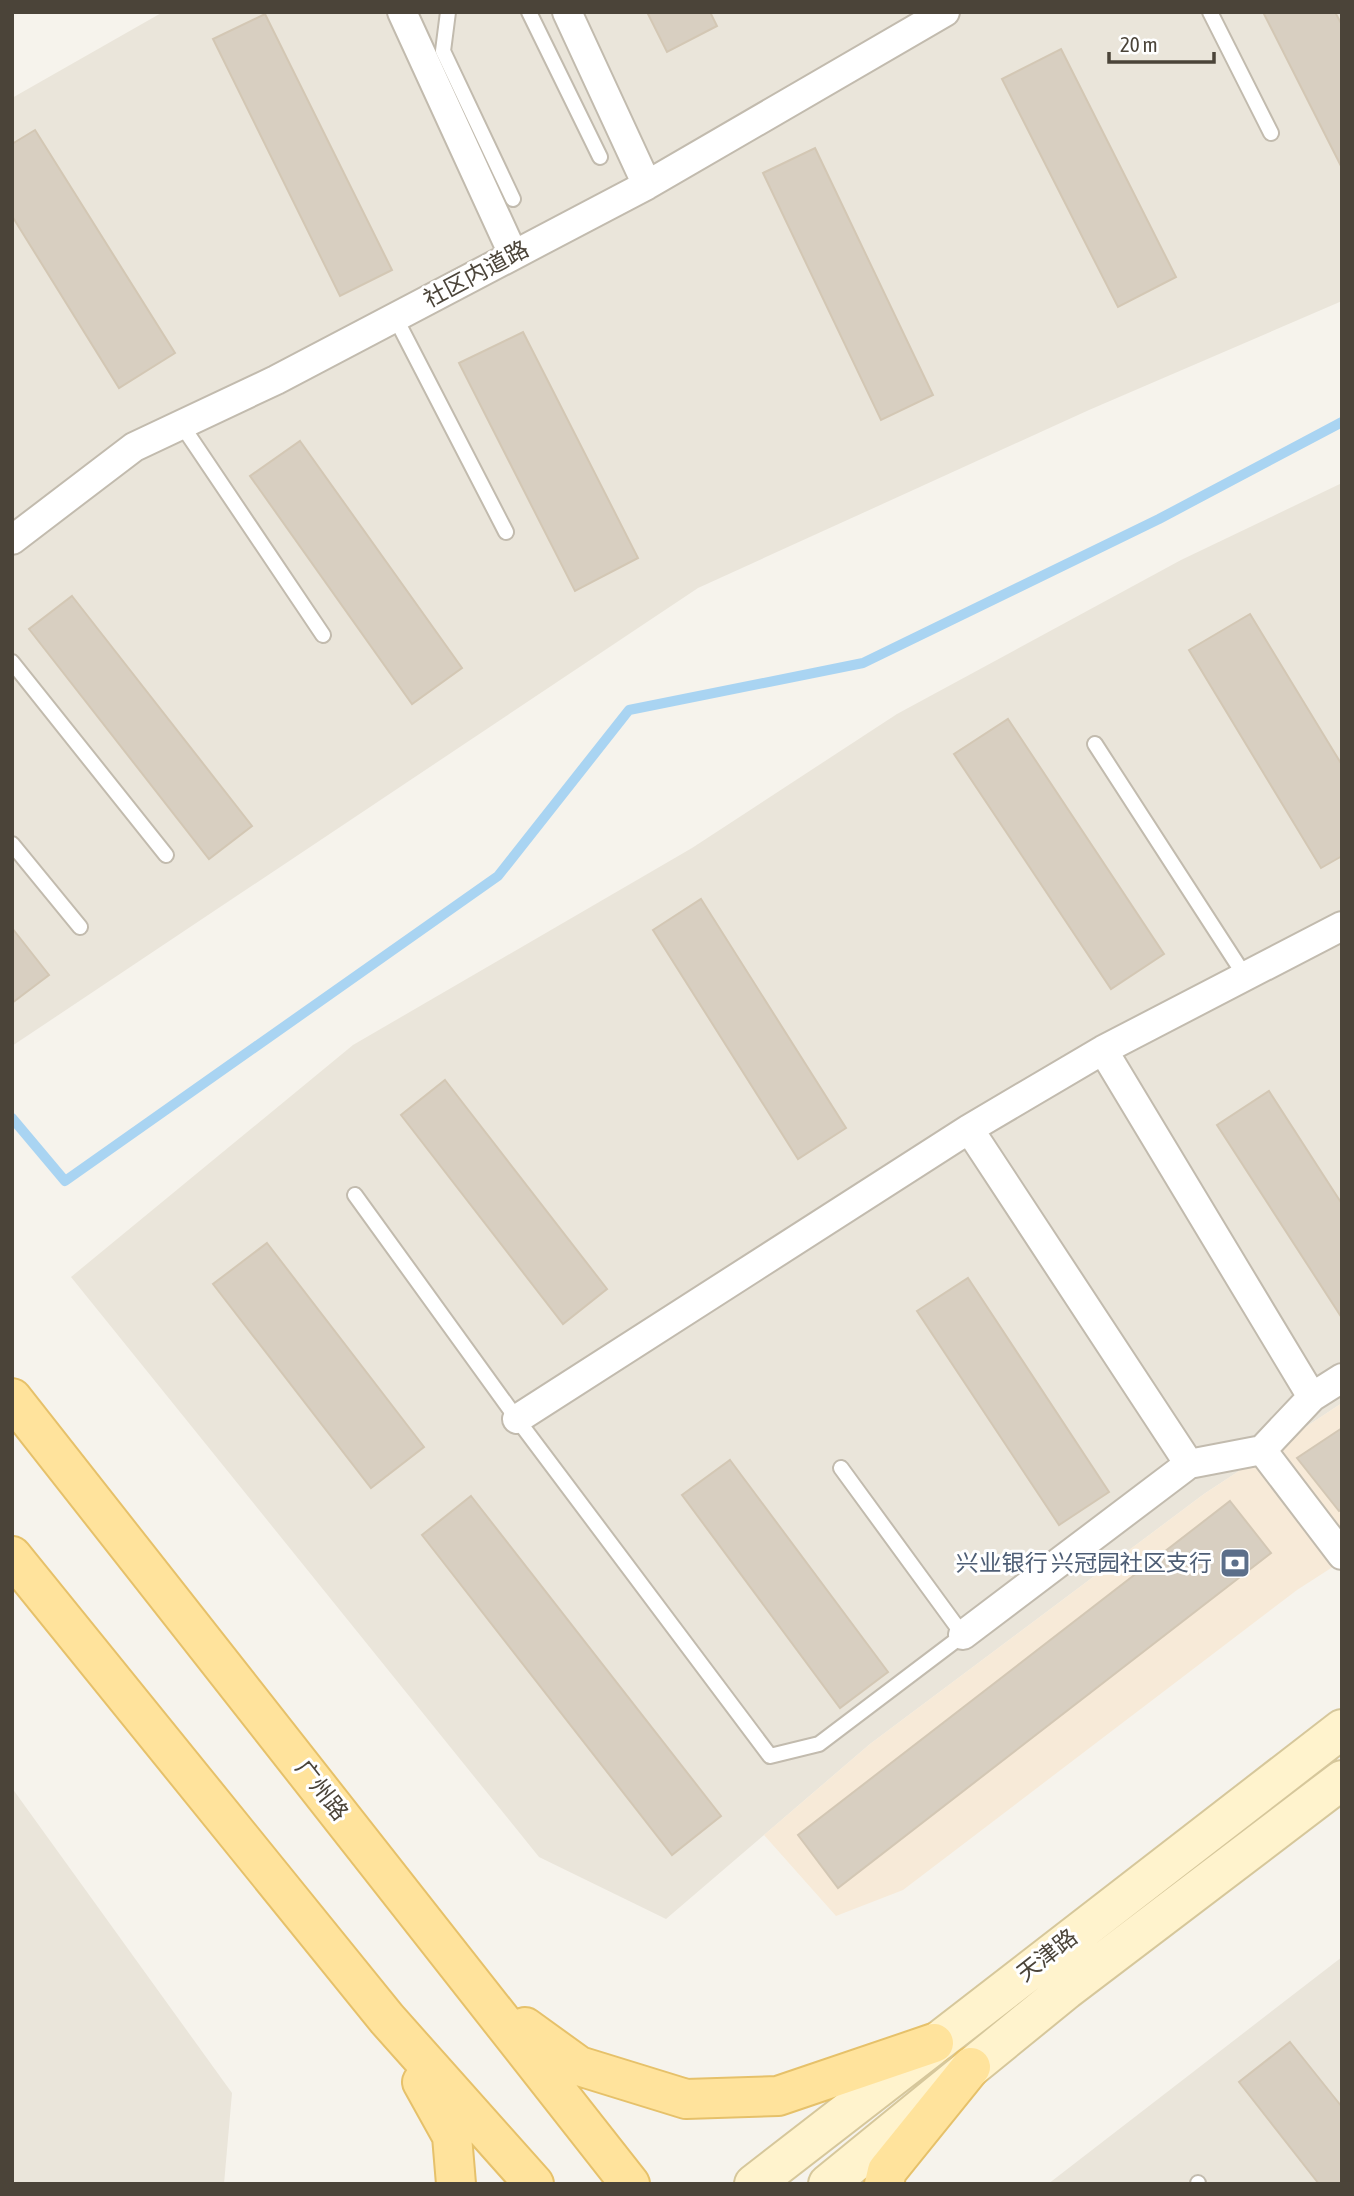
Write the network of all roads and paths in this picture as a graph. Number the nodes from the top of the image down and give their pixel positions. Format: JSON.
{"nodes":[{"id":1,"x":402,"y":12,"type":"edge"},
{"id":2,"x":448,"y":12,"type":"edge"},
{"id":3,"x":529,"y":12,"type":"edge"},
{"id":4,"x":567,"y":12,"type":"edge"},
{"id":5,"x":945,"y":12,"type":"edge"},
{"id":6,"x":1210,"y":12,"type":"edge"},
{"id":7,"x":1271,"y":133,"type":"dead end"},
{"id":8,"x":600,"y":157,"type":"dead end"},
{"id":9,"x":647,"y":185,"type":"junction"},
{"id":10,"x":513,"y":199,"type":"dead end"},
{"id":11,"x":513,"y":254,"type":"junction"},
{"id":12,"x":395,"y":317,"type":"junction"},
{"id":13,"x":181,"y":424,"type":"junction"},
{"id":14,"x":506,"y":532,"type":"dead end"},
{"id":15,"x":12,"y":540,"type":"edge"},
{"id":16,"x":323,"y":635,"type":"dead end"},
{"id":17,"x":12,"y":662,"type":"edge"},
{"id":18,"x":1095,"y":744,"type":"dead end"},
{"id":19,"x":12,"y":844,"type":"edge"},
{"id":20,"x":166,"y":855,"type":"dead end"},
{"id":21,"x":1342,"y":926,"type":"edge"},
{"id":22,"x":80,"y":927,"type":"dead end"},
{"id":23,"x":1245,"y":976,"type":"junction"},
{"id":24,"x":1103,"y":1050,"type":"junction"},
{"id":25,"x":969,"y":1129,"type":"junction"},
{"id":26,"x":355,"y":1195,"type":"dead end"},
{"id":27,"x":1342,"y":1378,"type":"edge"},
{"id":28,"x":1312,"y":1397,"type":"junction"},
{"id":29,"x":12,"y":1398,"type":"edge"},
{"id":30,"x":517,"y":1419,"type":"junction"},
{"id":31,"x":1262,"y":1450,"type":"junction"},
{"id":32,"x":1189,"y":1464,"type":"junction"},
{"id":33,"x":841,"y":1468,"type":"dead end"},
{"id":34,"x":1342,"y":1555,"type":"edge"},
{"id":35,"x":12,"y":1556,"type":"edge"},
{"id":36,"x":963,"y":1635,"type":"junction"},
{"id":37,"x":1342,"y":1730,"type":"edge"},
{"id":38,"x":1342,"y":1780,"type":"edge"},
{"id":39,"x":489,"y":2002,"type":"junction"},
{"id":40,"x":387,"y":2019,"type":"junction"},
{"id":41,"x":934,"y":2043,"type":"junction"},
{"id":42,"x":971,"y":2067,"type":"junction"},
{"id":43,"x":456,"y":2184,"type":"edge"},
{"id":44,"x":534,"y":2184,"type":"edge"},
{"id":45,"x":629,"y":2184,"type":"edge"},
{"id":46,"x":754,"y":2184,"type":"edge"},
{"id":47,"x":828,"y":2184,"type":"edge"},
{"id":48,"x":884,"y":2184,"type":"edge"}],
"edges":[{"from":1,"to":11,"type":"street"},
{"from":2,"to":10,"type":"lane"},
{"from":3,"to":8,"type":"lane"},
{"from":4,"to":9,"type":"street"},
{"from":5,"to":9,"type":"street","name":"社区内道路"},
{"from":6,"to":7,"type":"lane"},
{"from":9,"to":11,"type":"street","name":"社区内道路"},
{"from":11,"to":12,"type":"street","name":"社区内道路"},
{"from":12,"to":13,"type":"street","name":"社区内道路"},
{"from":12,"to":14,"type":"lane"},
{"from":13,"to":15,"type":"street","name":"社区内道路"},
{"from":13,"to":16,"type":"lane"},
{"from":17,"to":20,"type":"lane"},
{"from":18,"to":23,"type":"lane"},
{"from":19,"to":22,"type":"lane"},
{"from":21,"to":23,"type":"street"},
{"from":23,"to":24,"type":"street"},
{"from":24,"to":25,"type":"street"},
{"from":24,"to":28,"type":"street"},
{"from":25,"to":30,"type":"street"},
{"from":25,"to":32,"type":"street"},
{"from":26,"to":30,"type":"lane"},
{"from":27,"to":28,"type":"street"},
{"from":28,"to":31,"type":"street"},
{"from":29,"to":39,"type":"main road","name":"广州路"},
{"from":30,"to":36,"type":"lane"},
{"from":31,"to":32,"type":"street"},
{"from":31,"to":34,"type":"street"},
{"from":32,"to":36,"type":"street"},
{"from":33,"to":36,"type":"lane"},
{"from":35,"to":40,"type":"main road"},
{"from":37,"to":41,"type":"main road","name":"天津路"},
{"from":38,"to":42,"type":"main road","name":"天津路"},
{"from":39,"to":41,"type":"main road"},
{"from":39,"to":45,"type":"main road","name":"广州路"},
{"from":40,"to":43,"type":"main road"},
{"from":40,"to":44,"type":"main road"},
{"from":41,"to":46,"type":"main road","name":"天津路"},
{"from":42,"to":47,"type":"main road","name":"天津路"},
{"from":42,"to":48,"type":"main road"}]}
